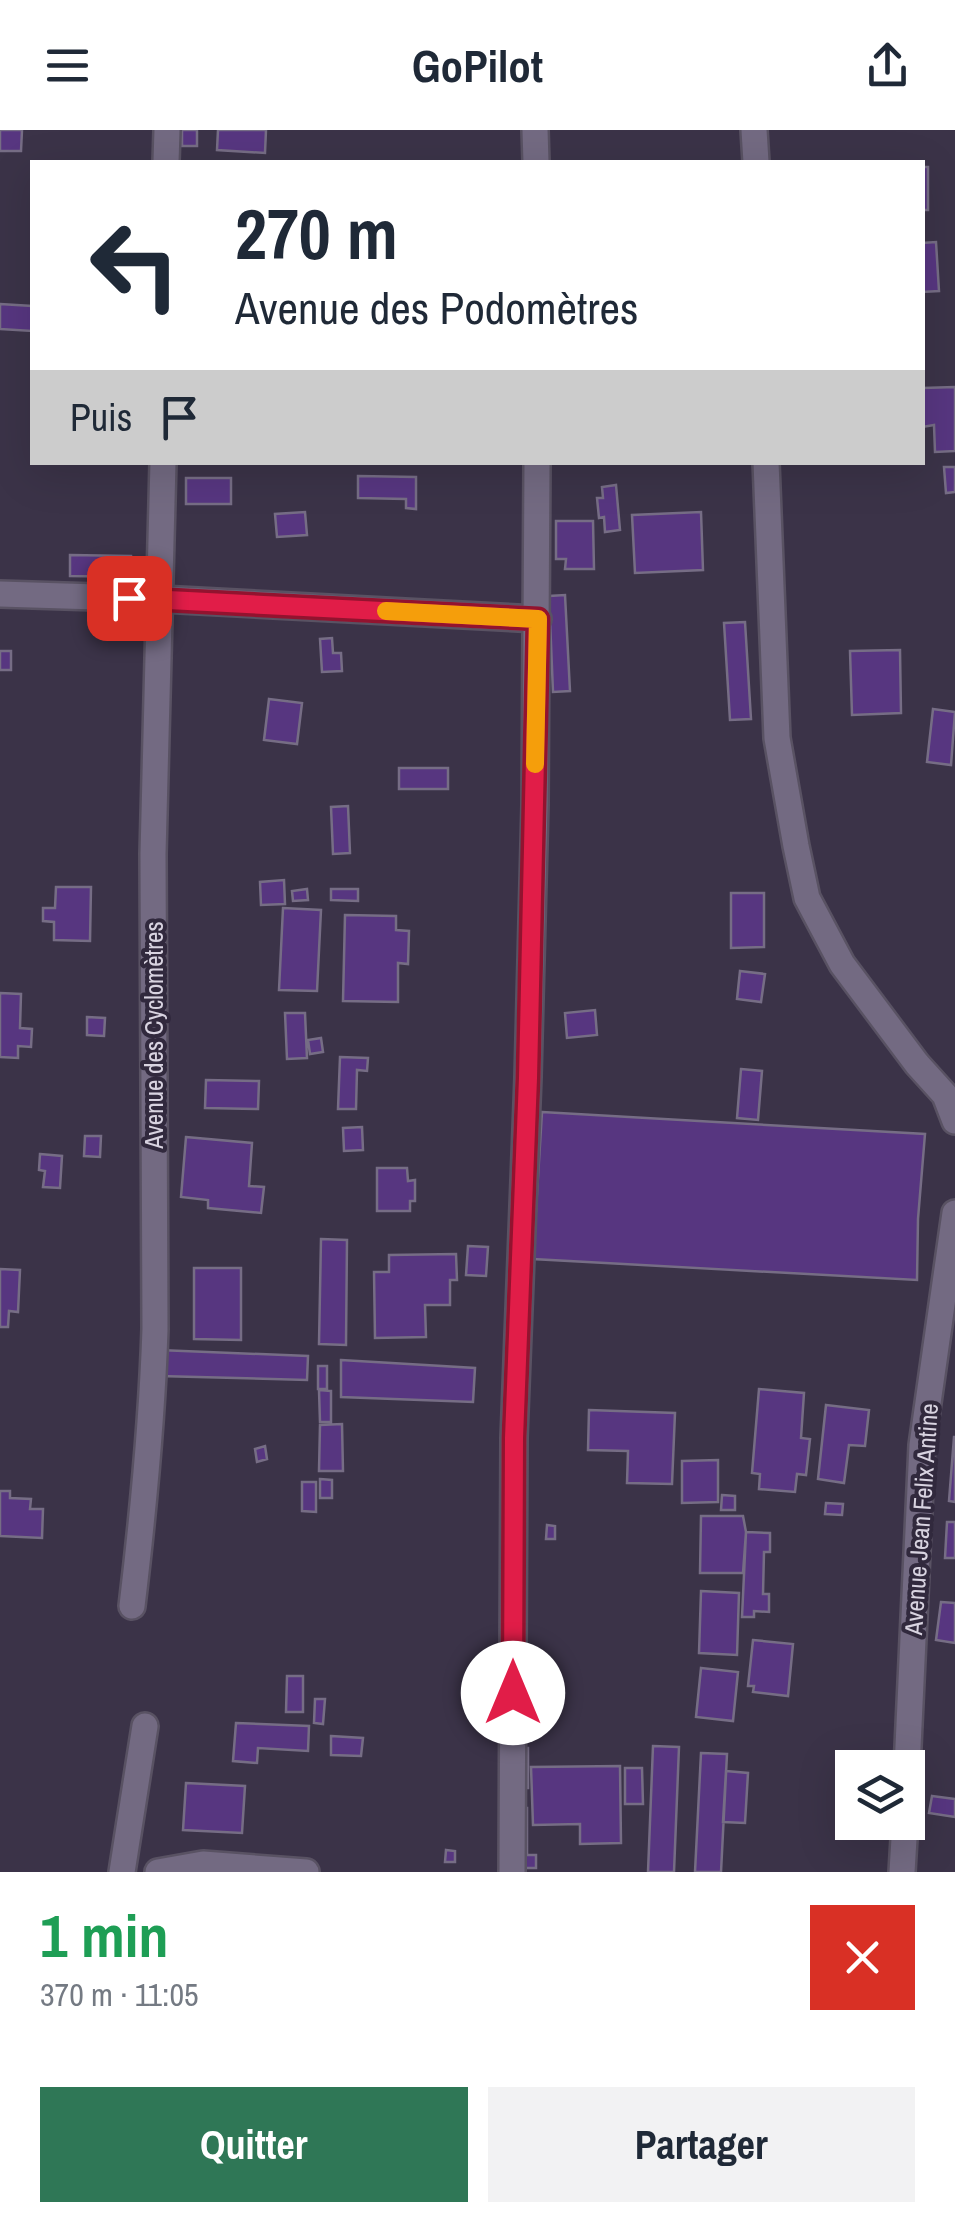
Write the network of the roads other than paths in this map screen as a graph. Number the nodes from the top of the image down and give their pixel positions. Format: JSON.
{"nodes":[{"id":1,"x":167,"y":130,"type":"edge"},
{"id":2,"x":535,"y":130,"type":"edge"},
{"id":3,"x":754,"y":130,"type":"edge"},
{"id":4,"x":166,"y":160,"type":"edge"},
{"id":5,"x":536,"y":160,"type":"edge"},
{"id":6,"x":756,"y":160,"type":"edge"},
{"id":7,"x":163,"y":465,"type":"edge"},
{"id":8,"x":537,"y":465,"type":"edge"},
{"id":9,"x":766,"y":465,"type":"edge"},
{"id":10,"x":0,"y":594,"type":"edge"},
{"id":11,"x":161,"y":600,"type":"junction"},
{"id":12,"x":538,"y":619,"type":"junction"},
{"id":13,"x":955,"y":1121,"type":"edge"},
{"id":14,"x":955,"y":1213,"type":"edge"},
{"id":15,"x":132,"y":1606,"type":"dead end"},
{"id":16,"x":145,"y":1726,"type":"dead end"},
{"id":17,"x":908,"y":1750,"type":"edge"},
{"id":18,"x":903,"y":1840,"type":"edge"},
{"id":19,"x":122,"y":1872,"type":"edge"},
{"id":20,"x":158,"y":1872,"type":"edge"},
{"id":21,"x":306,"y":1872,"type":"edge"},
{"id":22,"x":512,"y":1872,"type":"edge"},
{"id":23,"x":902,"y":1872,"type":"edge"}],
"edges":[{"from":1,"to":4,"type":"street"},
{"from":2,"to":5,"type":"street"},
{"from":3,"to":6,"type":"street"},
{"from":7,"to":11,"type":"street","name":"Avenue des Cyclomètres"},
{"from":8,"to":12,"type":"street"},
{"from":9,"to":13,"type":"street"},
{"from":10,"to":11,"type":"street"},
{"from":11,"to":12,"type":"street"},
{"from":11,"to":15,"type":"street","name":"Avenue des Cyclomètres"},
{"from":12,"to":22,"type":"street"},
{"from":14,"to":17,"type":"street","name":"Avenue Jean Felix Antine"},
{"from":16,"to":19,"type":"street"},
{"from":18,"to":23,"type":"street"},
{"from":20,"to":21,"type":"street"}]}
